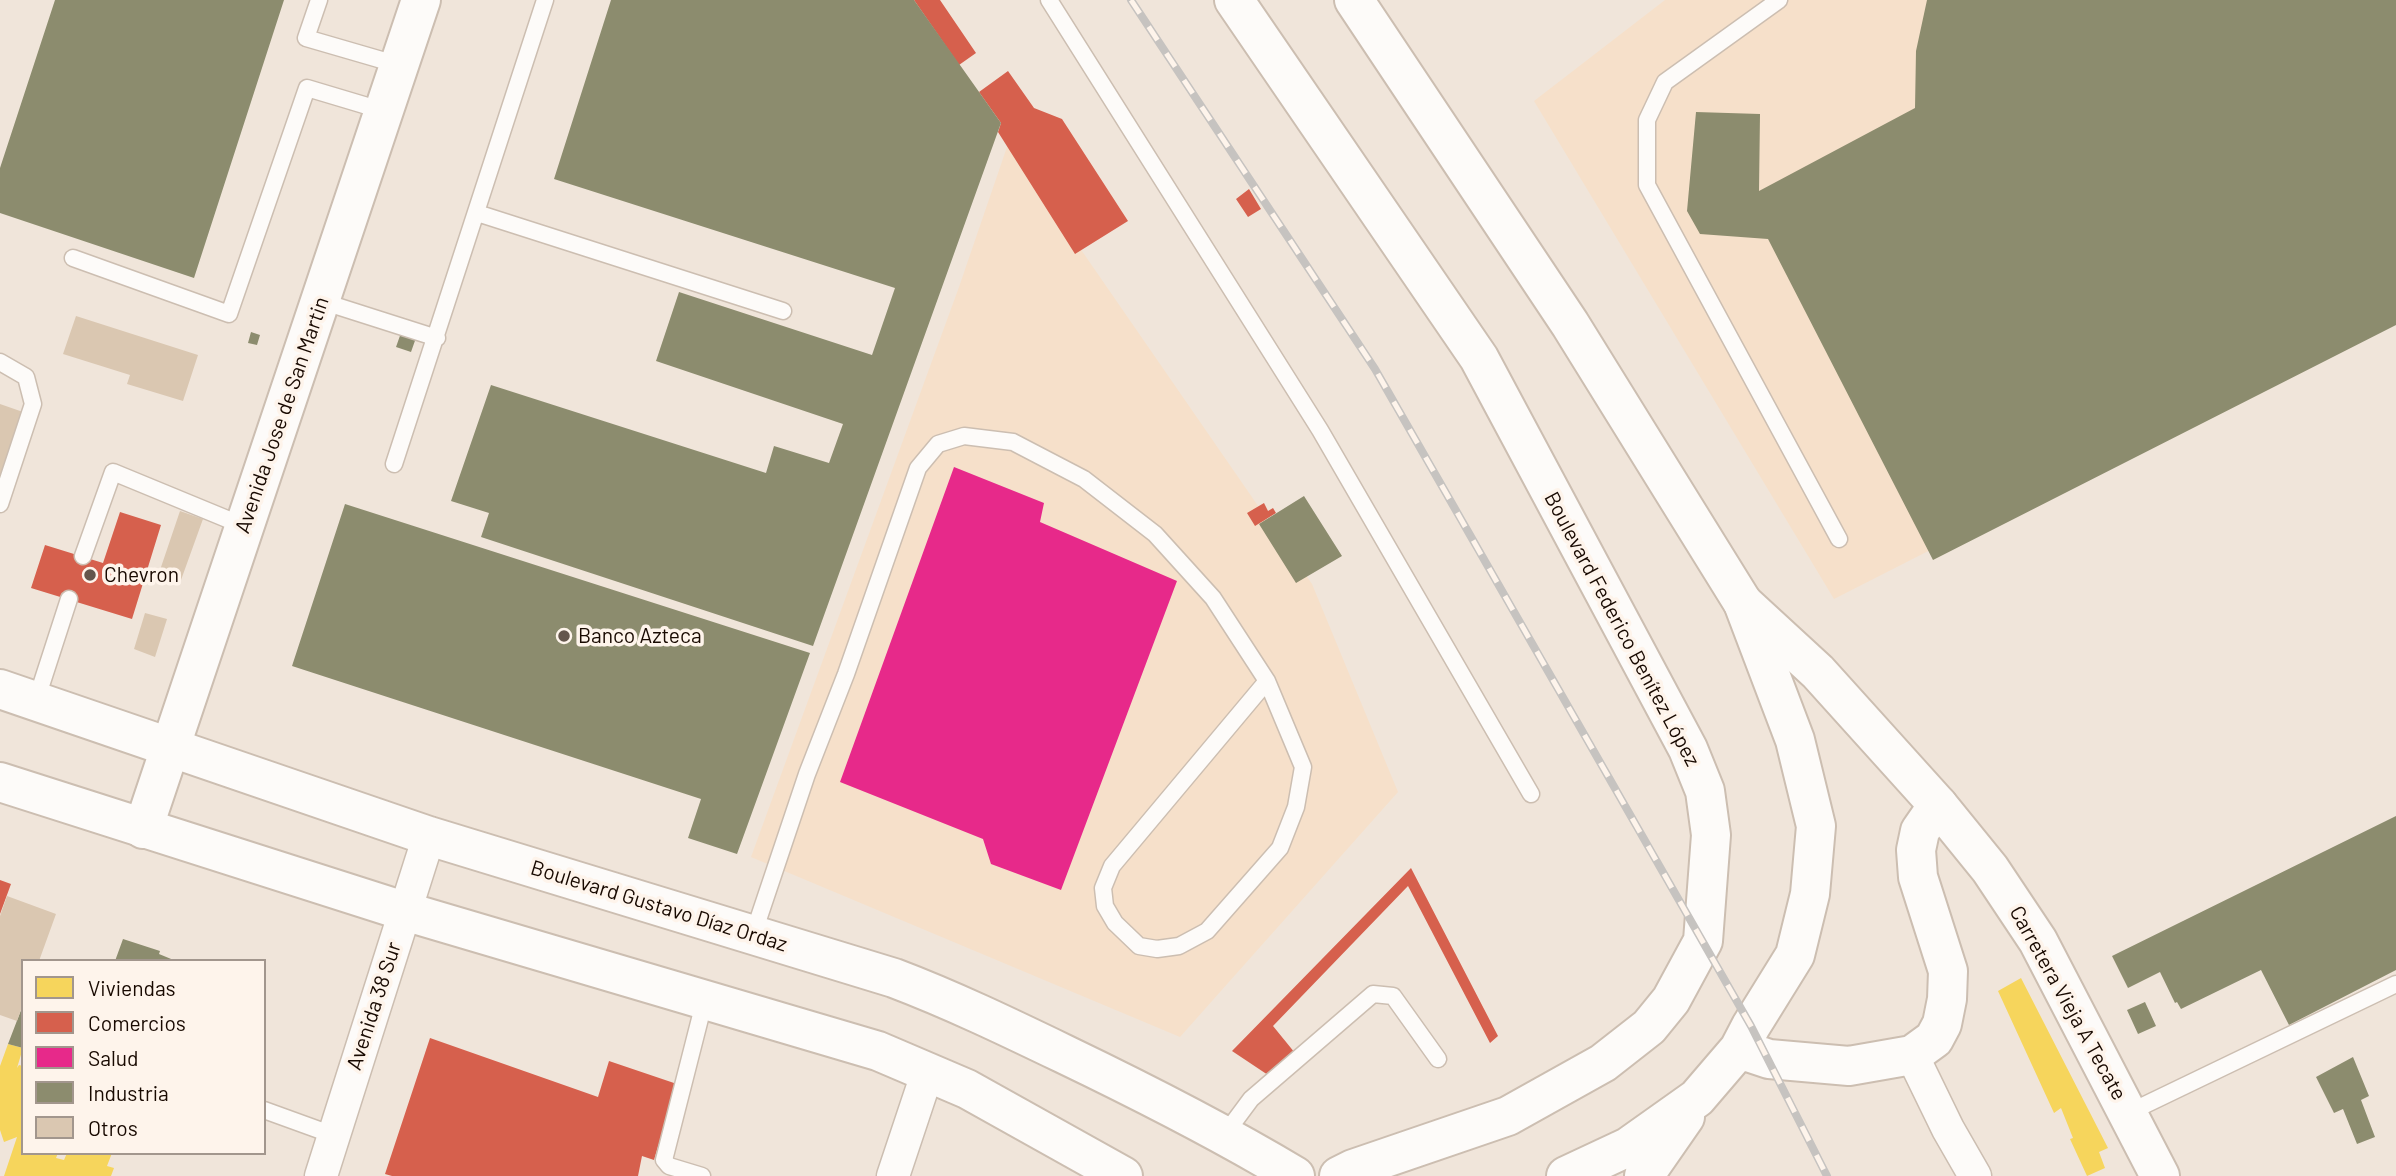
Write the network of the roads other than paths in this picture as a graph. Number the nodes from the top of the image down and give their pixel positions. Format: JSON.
{"nodes":[{"id":1,"x":318,"y":0,"type":"edge"},
{"id":2,"x":421,"y":0,"type":"edge"},
{"id":3,"x":545,"y":0,"type":"edge"},
{"id":4,"x":1049,"y":0,"type":"edge"},
{"id":5,"x":1234,"y":0,"type":"edge"},
{"id":6,"x":1354,"y":0,"type":"edge"},
{"id":7,"x":1779,"y":0,"type":"edge"},
{"id":8,"x":399,"y":65,"type":"junction"},
{"id":9,"x":384,"y":111,"type":"junction"},
{"id":10,"x":477,"y":213,"type":"junction"},
{"id":11,"x":73,"y":258,"type":"dead end"},
{"id":12,"x":321,"y":301,"type":"junction"},
{"id":13,"x":783,"y":312,"type":"dead end"},
{"id":14,"x":437,"y":338,"type":"junction"},
{"id":15,"x":0,"y":362,"type":"edge"},
{"id":16,"x":394,"y":464,"type":"dead end"},
{"id":17,"x":0,"y":504,"type":"edge"},
{"id":18,"x":244,"y":526,"type":"junction"},
{"id":19,"x":1839,"y":539,"type":"dead end"},
{"id":20,"x":83,"y":556,"type":"dead end"},
{"id":21,"x":69,"y":600,"type":"dead end"},
{"id":22,"x":1743,"y":603,"type":"junction"},
{"id":23,"x":1266,"y":681,"type":"junction"},
{"id":24,"x":0,"y":689,"type":"edge"},
{"id":25,"x":36,"y":701,"type":"junction"},
{"id":26,"x":170,"y":748,"type":"junction"},
{"id":27,"x":0,"y":782,"type":"edge"},
{"id":28,"x":1531,"y":794,"type":"dead end"},
{"id":29,"x":1938,"y":805,"type":"junction"},
{"id":30,"x":143,"y":829,"type":"junction"},
{"id":31,"x":429,"y":836,"type":"junction"},
{"id":32,"x":404,"y":911,"type":"junction"},
{"id":33,"x":754,"y":935,"type":"junction"},
{"id":34,"x":2396,"y":984,"type":"edge"},
{"id":35,"x":705,"y":999,"type":"junction"},
{"id":36,"x":1739,"y":1049,"type":"junction"},
{"id":37,"x":1912,"y":1055,"type":"junction"},
{"id":38,"x":1437,"y":1059,"type":"dead end"},
{"id":39,"x":928,"y":1071,"type":"junction"},
{"id":40,"x":1698,"y":1098,"type":"junction"},
{"id":41,"x":266,"y":1111,"type":"edge"},
{"id":42,"x":2128,"y":1113,"type":"junction"},
{"id":43,"x":1226,"y":1134,"type":"junction"},
{"id":44,"x":333,"y":1135,"type":"junction"},
{"id":45,"x":320,"y":1176,"type":"edge"},
{"id":46,"x":702,"y":1176,"type":"edge"},
{"id":47,"x":892,"y":1176,"type":"edge"},
{"id":48,"x":1123,"y":1176,"type":"edge"},
{"id":49,"x":1295,"y":1176,"type":"edge"},
{"id":50,"x":1339,"y":1176,"type":"edge"},
{"id":51,"x":1566,"y":1176,"type":"edge"},
{"id":52,"x":1644,"y":1176,"type":"edge"},
{"id":53,"x":1975,"y":1176,"type":"edge"},
{"id":54,"x":2160,"y":1176,"type":"edge"}],
"edges":[{"from":1,"to":8,"type":"lane"},
{"from":2,"to":8,"type":"main road","name":"Avenida Jose de San Martin"},
{"from":3,"to":10,"type":"lane"},
{"from":4,"to":28,"type":"lane"},
{"from":5,"to":50,"type":"main road","name":"Boulevard Federico Benítez López"},
{"from":6,"to":22,"type":"main road"},
{"from":7,"to":19,"type":"lane"},
{"from":8,"to":9,"type":"main road","name":"Avenida Jose de San Martin"},
{"from":9,"to":11,"type":"lane"},
{"from":9,"to":12,"type":"main road","name":"Avenida Jose de San Martin"},
{"from":10,"to":13,"type":"lane"},
{"from":10,"to":14,"type":"lane"},
{"from":12,"to":14,"type":"lane"},
{"from":12,"to":18,"type":"main road","name":"Avenida Jose de San Martin"},
{"from":14,"to":16,"type":"lane"},
{"from":15,"to":17,"type":"lane"},
{"from":18,"to":20,"type":"lane"},
{"from":18,"to":26,"type":"main road","name":"Avenida Jose de San Martin"},
{"from":21,"to":25,"type":"lane"},
{"from":22,"to":29,"type":"main road","name":"Carretera Vieja A Tecate"},
{"from":22,"to":36,"type":"main road"},
{"from":23,"to":23,"type":"lane"},
{"from":23,"to":33,"type":"lane"},
{"from":24,"to":25,"type":"main road","name":"Boulevard Gustavo Díaz Ordaz"},
{"from":25,"to":26,"type":"main road","name":"Boulevard Gustavo Díaz Ordaz"},
{"from":26,"to":30,"type":"main road","name":"Avenida Jose de San Martin"},
{"from":26,"to":31,"type":"main road","name":"Boulevard Gustavo Díaz Ordaz"},
{"from":27,"to":30,"type":"main road"},
{"from":29,"to":37,"type":"main road"},
{"from":29,"to":42,"type":"main road","name":"Carretera Vieja A Tecate"},
{"from":30,"to":32,"type":"main road"},
{"from":31,"to":32,"type":"street","name":"Avenida 38 Sur"},
{"from":31,"to":33,"type":"main road","name":"Boulevard Gustavo Díaz Ordaz"},
{"from":32,"to":35,"type":"main road"},
{"from":32,"to":44,"type":"street","name":"Avenida 38 Sur"},
{"from":33,"to":43,"type":"main road","name":"Boulevard Gustavo Díaz Ordaz"},
{"from":34,"to":42,"type":"lane"},
{"from":35,"to":39,"type":"main road"},
{"from":35,"to":46,"type":"lane"},
{"from":36,"to":37,"type":"main road"},
{"from":36,"to":40,"type":"main road"},
{"from":37,"to":53,"type":"street"},
{"from":38,"to":43,"type":"lane"},
{"from":39,"to":47,"type":"street"},
{"from":39,"to":48,"type":"main road"},
{"from":40,"to":51,"type":"main road"},
{"from":40,"to":52,"type":"main road"},
{"from":41,"to":44,"type":"lane"},
{"from":42,"to":54,"type":"main road","name":"Carretera Vieja A Tecate"},
{"from":43,"to":49,"type":"main road","name":"Boulevard Gustavo Díaz Ordaz"},
{"from":44,"to":45,"type":"street","name":"Avenida 38 Sur"}]}
